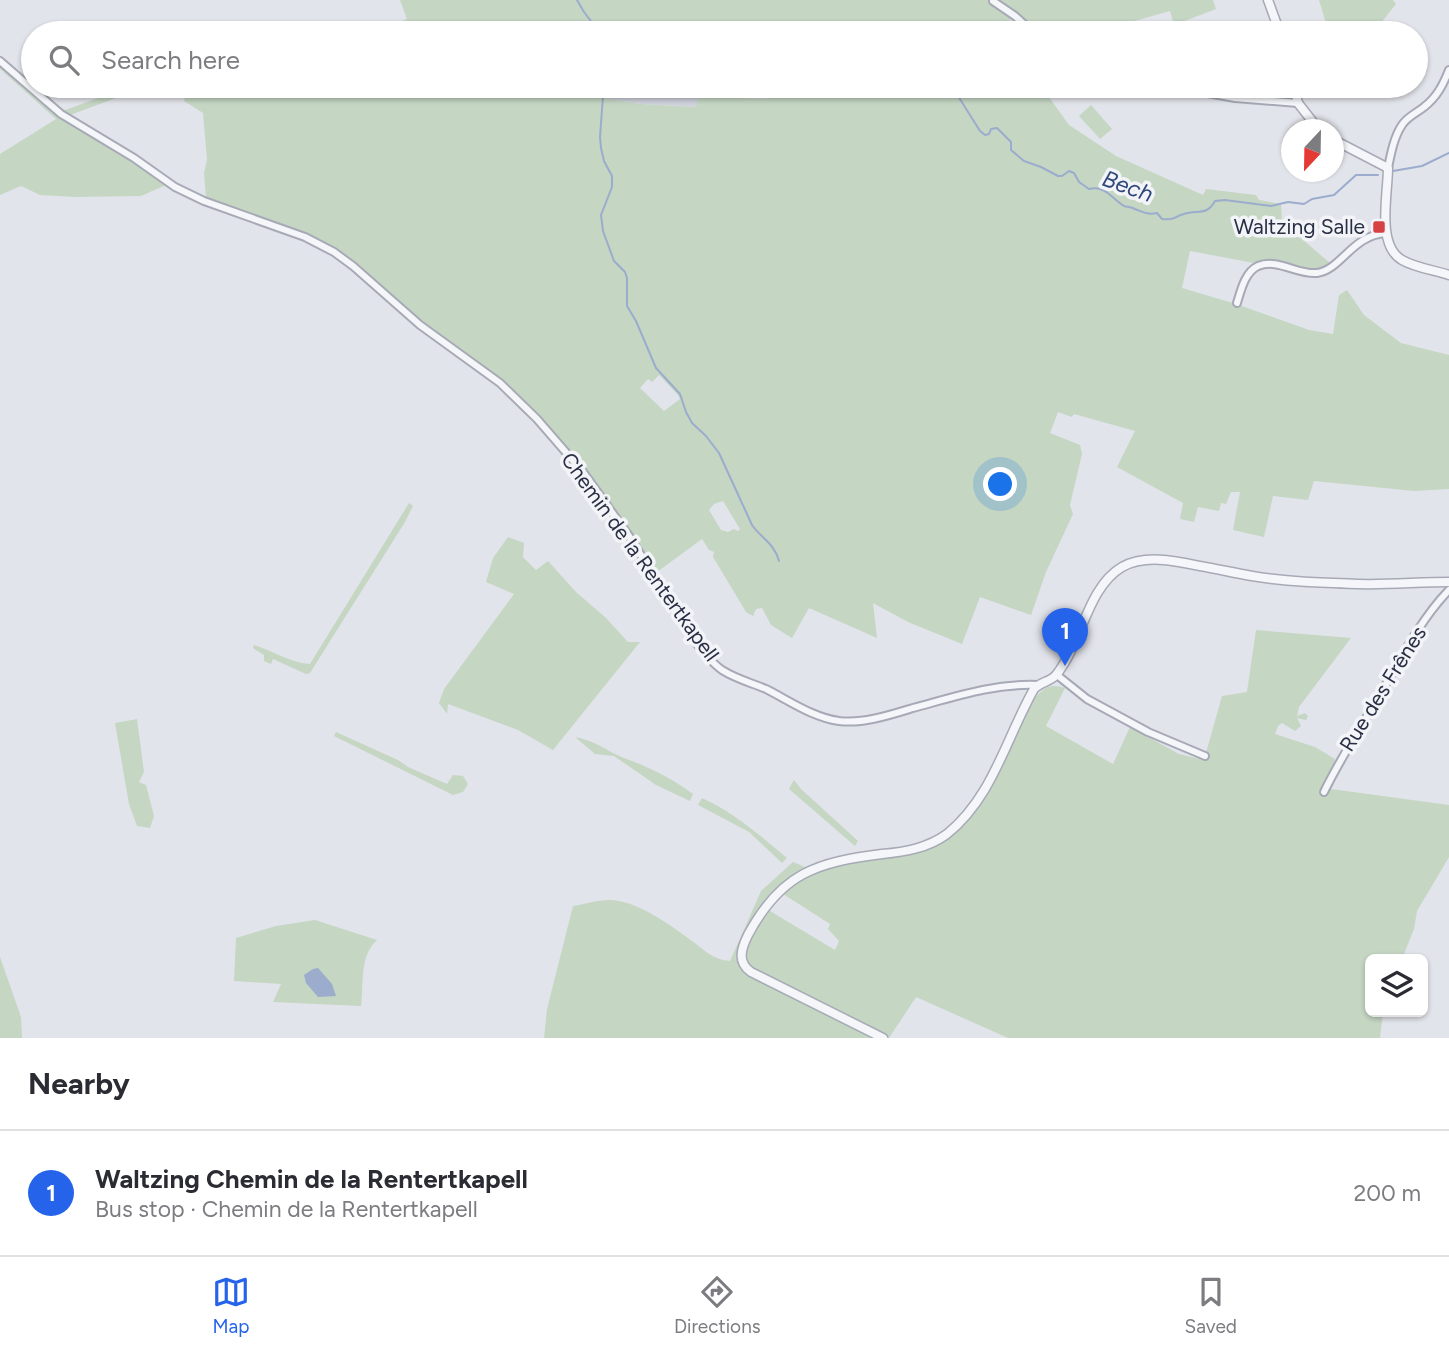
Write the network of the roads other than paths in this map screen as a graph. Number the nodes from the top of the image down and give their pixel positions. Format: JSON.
{"nodes":[{"id":1,"x":1268,"y":0,"type":"edge"},
{"id":2,"x":993,"y":1,"type":"edge"},
{"id":3,"x":1021,"y":21,"type":"edge"},
{"id":4,"x":1276,"y":21,"type":"edge"},
{"id":5,"x":0,"y":61,"type":"edge"},
{"id":6,"x":1449,"y":70,"type":"edge"},
{"id":7,"x":21,"y":79,"type":"edge"},
{"id":8,"x":43,"y":98,"type":"edge"},
{"id":9,"x":1235,"y":98,"type":"edge"},
{"id":10,"x":1297,"y":98,"type":"edge"},
{"id":11,"x":1298,"y":103,"type":"junction"},
{"id":12,"x":1310,"y":119,"type":"edge"},
{"id":13,"x":1344,"y":145,"type":"edge"},
{"id":14,"x":1388,"y":168,"type":"junction"},
{"id":15,"x":1386,"y":233,"type":"junction"},
{"id":16,"x":1449,"y":275,"type":"edge"},
{"id":17,"x":1237,"y":303,"type":"dead end"},
{"id":18,"x":1449,"y":582,"type":"edge"},
{"id":19,"x":1449,"y":590,"type":"edge"},
{"id":20,"x":1057,"y":675,"type":"junction"},
{"id":21,"x":1038,"y":685,"type":"junction"},
{"id":22,"x":1205,"y":756,"type":"dead end"},
{"id":23,"x":1324,"y":792,"type":"dead end"},
{"id":24,"x":883,"y":1038,"type":"edge"}],
"edges":[{"from":1,"to":4,"type":"street"},
{"from":2,"to":3,"type":"street"},
{"from":5,"to":7,"type":"street","name":"Chemin de la Rentertkapell"},
{"from":6,"to":14,"type":"street"},
{"from":8,"to":21,"type":"street","name":"Chemin de la Rentertkapell"},
{"from":9,"to":11,"type":"street"},
{"from":10,"to":11,"type":"street"},
{"from":11,"to":12,"type":"street"},
{"from":13,"to":14,"type":"street"},
{"from":14,"to":15,"type":"street"},
{"from":15,"to":16,"type":"street"},
{"from":15,"to":17,"type":"street"},
{"from":18,"to":20,"type":"street"},
{"from":19,"to":23,"type":"street","name":"Rue des Frênes"},
{"from":20,"to":21,"type":"street","name":"Chemin de la Rentertkapell"},
{"from":20,"to":22,"type":"street"},
{"from":21,"to":24,"type":"street"}]}
